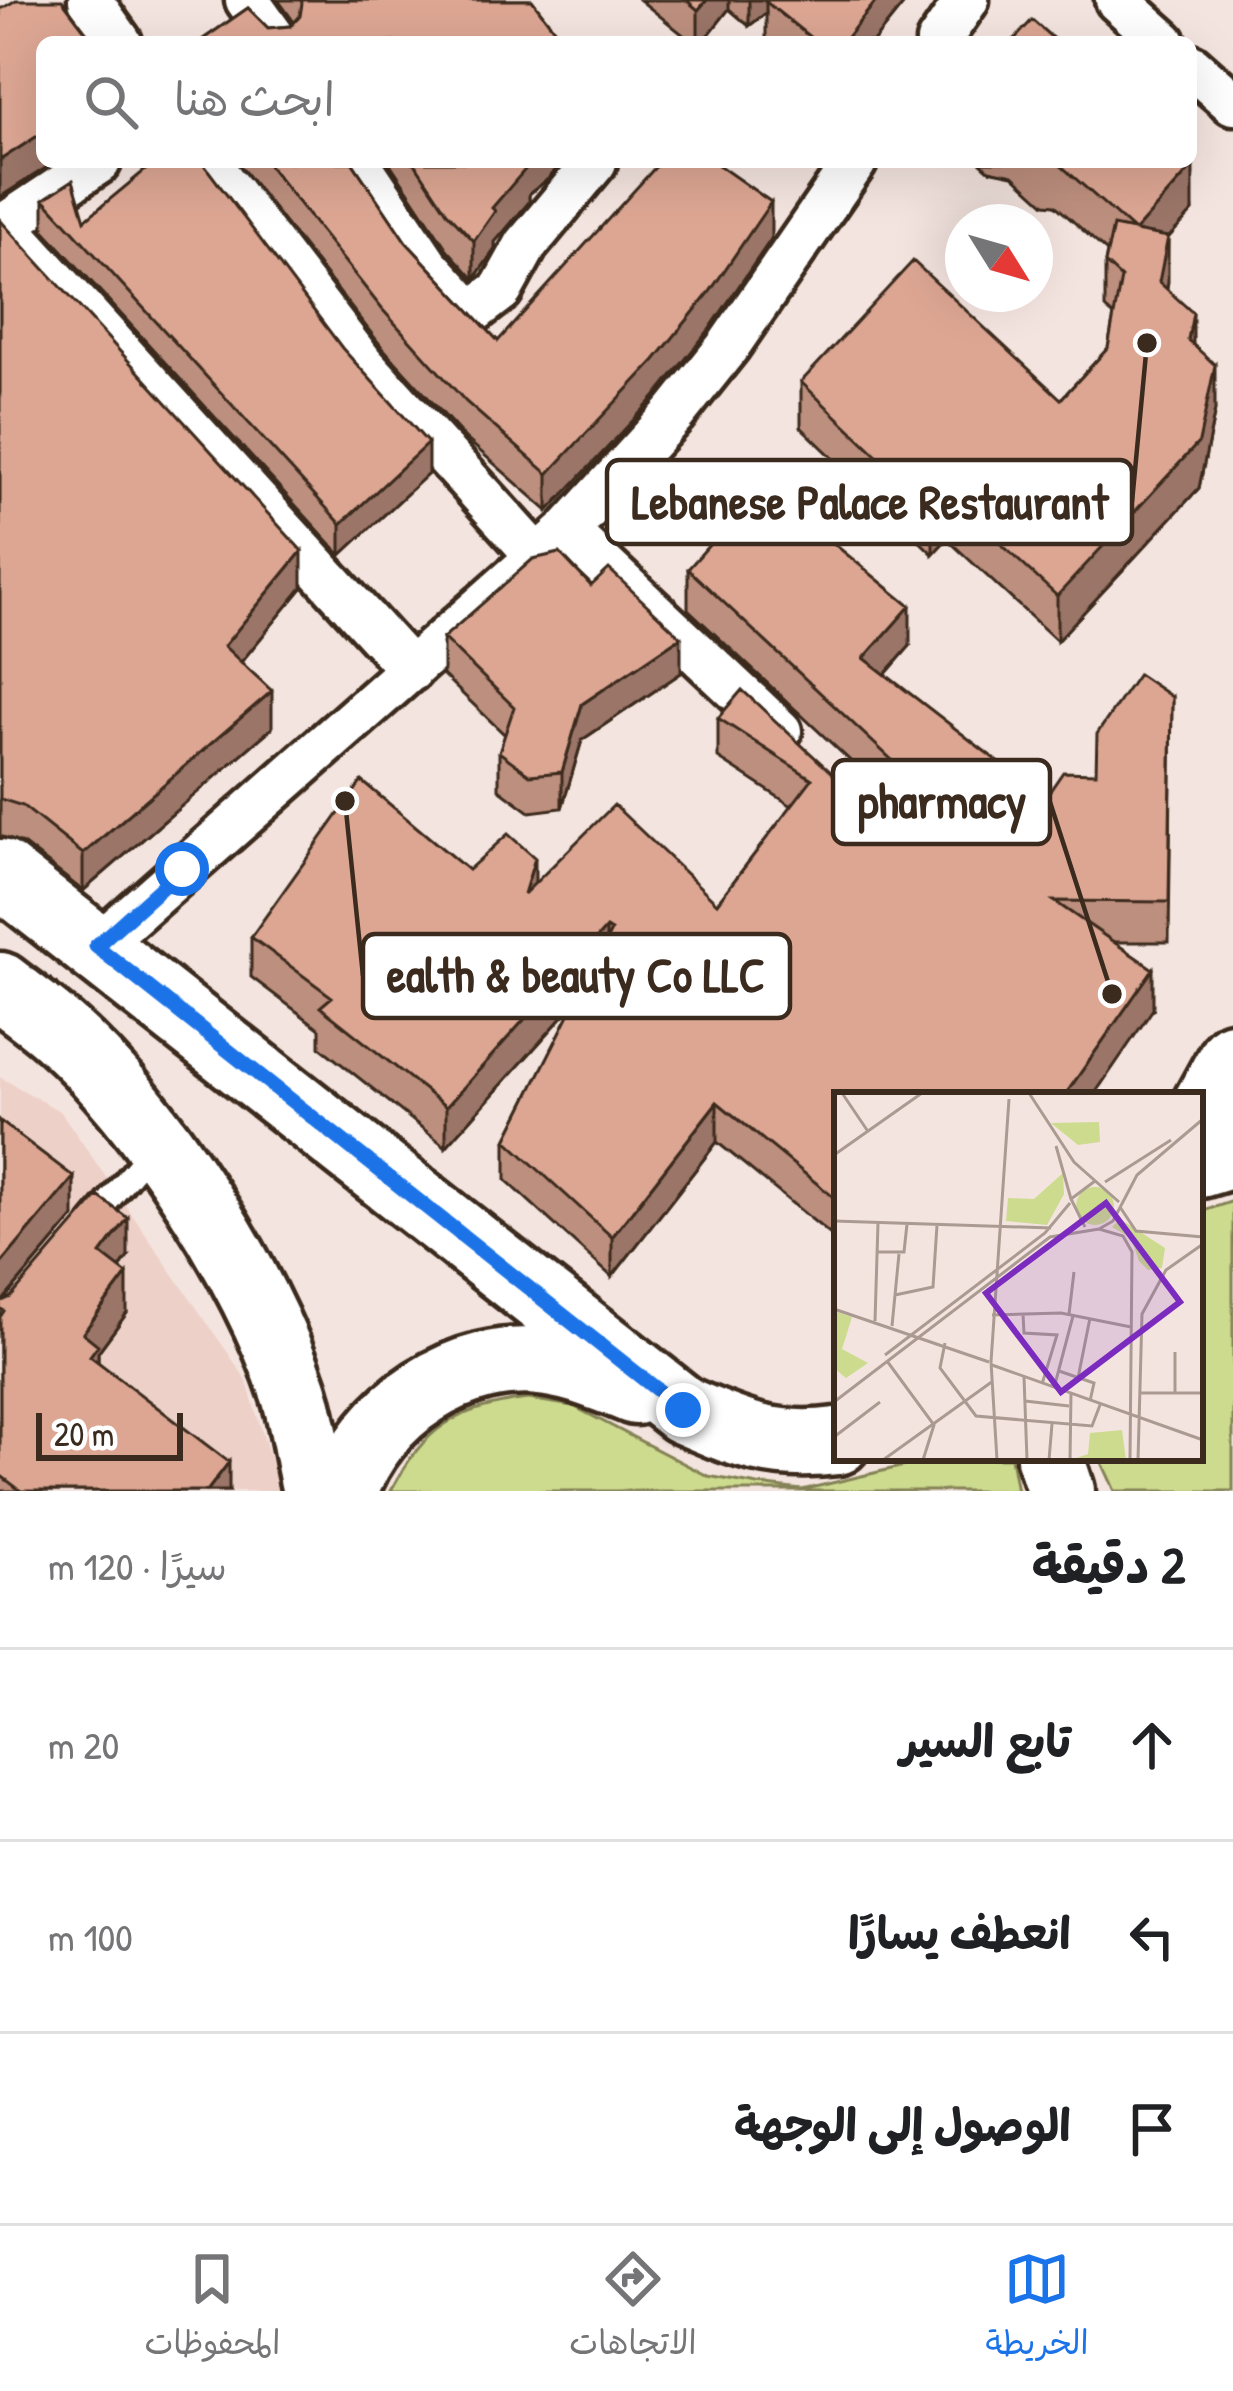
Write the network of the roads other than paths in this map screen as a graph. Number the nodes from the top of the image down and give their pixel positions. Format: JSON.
{"nodes":[{"id":1,"x":90,"y":0,"type":"edge"},
{"id":2,"x":247,"y":0,"type":"edge"},
{"id":3,"x":967,"y":0,"type":"edge"},
{"id":4,"x":1117,"y":0,"type":"edge"},
{"id":5,"x":116,"y":36,"type":"edge"},
{"id":6,"x":273,"y":36,"type":"edge"},
{"id":7,"x":942,"y":36,"type":"edge"},
{"id":8,"x":1157,"y":36,"type":"edge"},
{"id":9,"x":1197,"y":71,"type":"edge"},
{"id":10,"x":1233,"y":104,"type":"edge"},
{"id":11,"x":90,"y":168,"type":"edge"},
{"id":12,"x":213,"y":168,"type":"edge"},
{"id":13,"x":362,"y":168,"type":"edge"},
{"id":14,"x":590,"y":168,"type":"edge"},
{"id":15,"x":846,"y":168,"type":"edge"},
{"id":16,"x":2,"y":226,"type":"edge"},
{"id":17,"x":552,"y":544,"type":"junction"},
{"id":18,"x":411,"y":670,"type":"junction"},
{"id":19,"x":807,"y":756,"type":"edge"},
{"id":20,"x":0,"y":873,"type":"edge"},
{"id":21,"x":96,"y":946,"type":"junction"},
{"id":22,"x":0,"y":986,"type":"edge"},
{"id":23,"x":1233,"y":1056,"type":"edge"},
{"id":24,"x":1203,"y":1111,"type":"edge"},
{"id":25,"x":157,"y":1144,"type":"junction"},
{"id":26,"x":1233,"y":1154,"type":"edge"},
{"id":27,"x":1203,"y":1163,"type":"edge"},
{"id":28,"x":71,"y":1244,"type":"edge"},
{"id":29,"x":683,"y":1410,"type":"junction"},
{"id":30,"x":834,"y":1441,"type":"edge"},
{"id":31,"x":1051,"y":1461,"type":"edge"},
{"id":32,"x":316,"y":1491,"type":"edge"},
{"id":33,"x":344,"y":1491,"type":"edge"},
{"id":34,"x":1060,"y":1491,"type":"edge"}],
"edges":[{"from":1,"to":5,"type":"street"},
{"from":2,"to":6,"type":"street"},
{"from":3,"to":7,"type":"street"},
{"from":4,"to":8,"type":"street"},
{"from":9,"to":10,"type":"street"},
{"from":11,"to":16,"type":"street"},
{"from":12,"to":17,"type":"street"},
{"from":13,"to":14,"type":"street"},
{"from":15,"to":17,"type":"street"},
{"from":16,"to":18,"type":"street"},
{"from":17,"to":18,"type":"street"},
{"from":17,"to":19,"type":"street"},
{"from":18,"to":21,"type":"street"},
{"from":20,"to":21,"type":"main road"},
{"from":21,"to":29,"type":"main road"},
{"from":22,"to":25,"type":"main road"},
{"from":23,"to":24,"type":"main road"},
{"from":25,"to":28,"type":"lane"},
{"from":25,"to":32,"type":"main road"},
{"from":26,"to":27,"type":"main road"},
{"from":29,"to":30,"type":"main road"},
{"from":29,"to":33,"type":"main road"},
{"from":31,"to":34,"type":"main road"}]}
